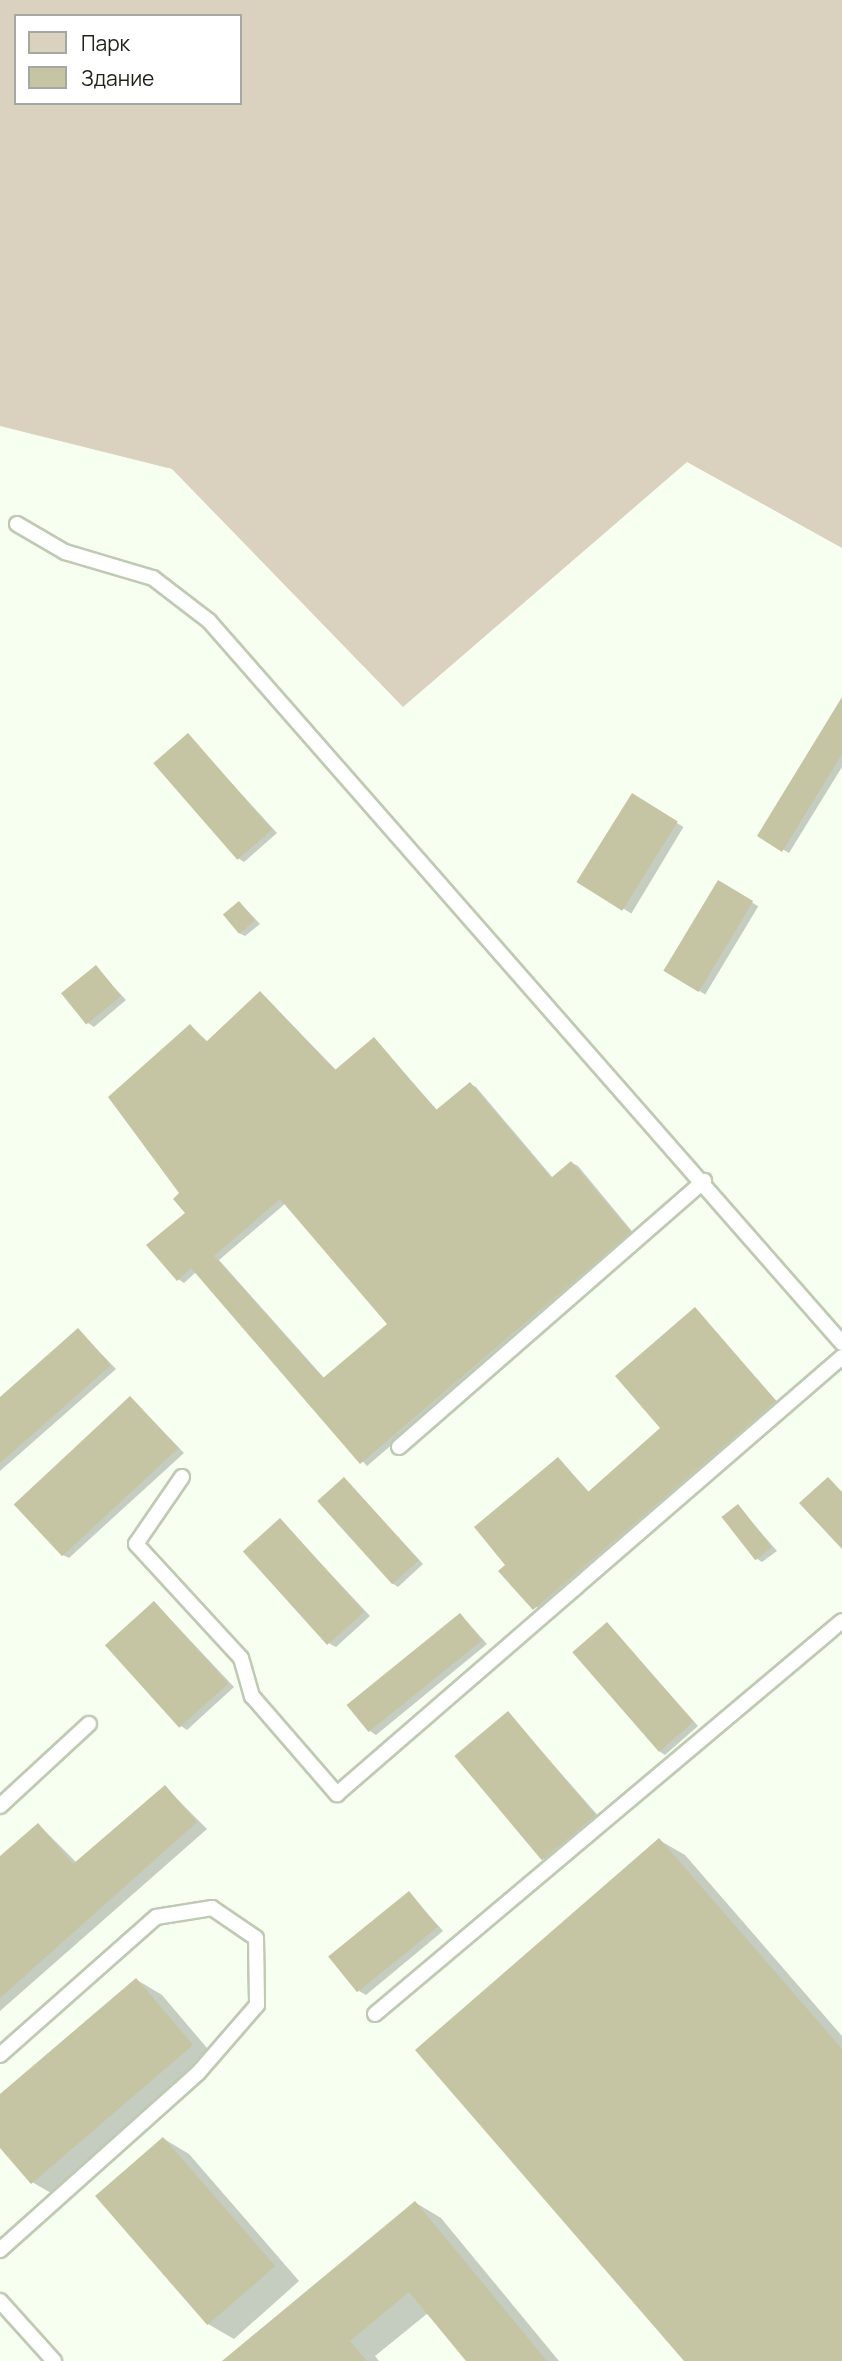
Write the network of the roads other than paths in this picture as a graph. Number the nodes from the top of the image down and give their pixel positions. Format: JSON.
{"nodes":[{"id":1,"x":17,"y":524,"type":"dead end"},
{"id":2,"x":704,"y":1181,"type":"junction"},
{"id":3,"x":842,"y":1343,"type":"edge"},
{"id":4,"x":842,"y":1357,"type":"edge"},
{"id":5,"x":399,"y":1447,"type":"dead end"},
{"id":6,"x":182,"y":1477,"type":"dead end"},
{"id":7,"x":842,"y":1621,"type":"edge"},
{"id":8,"x":89,"y":1724,"type":"dead end"},
{"id":9,"x":0,"y":1806,"type":"edge"},
{"id":10,"x":375,"y":2014,"type":"dead end"},
{"id":11,"x":0,"y":2055,"type":"edge"},
{"id":12,"x":0,"y":2250,"type":"edge"},
{"id":13,"x":0,"y":2301,"type":"edge"},
{"id":14,"x":54,"y":2361,"type":"edge"}],
"edges":[{"from":1,"to":2,"type":"lane"},
{"from":2,"to":3,"type":"lane"},
{"from":2,"to":5,"type":"lane"},
{"from":4,"to":6,"type":"lane"},
{"from":7,"to":10,"type":"lane"},
{"from":8,"to":9,"type":"lane"},
{"from":11,"to":12,"type":"lane"},
{"from":13,"to":14,"type":"lane"}]}
